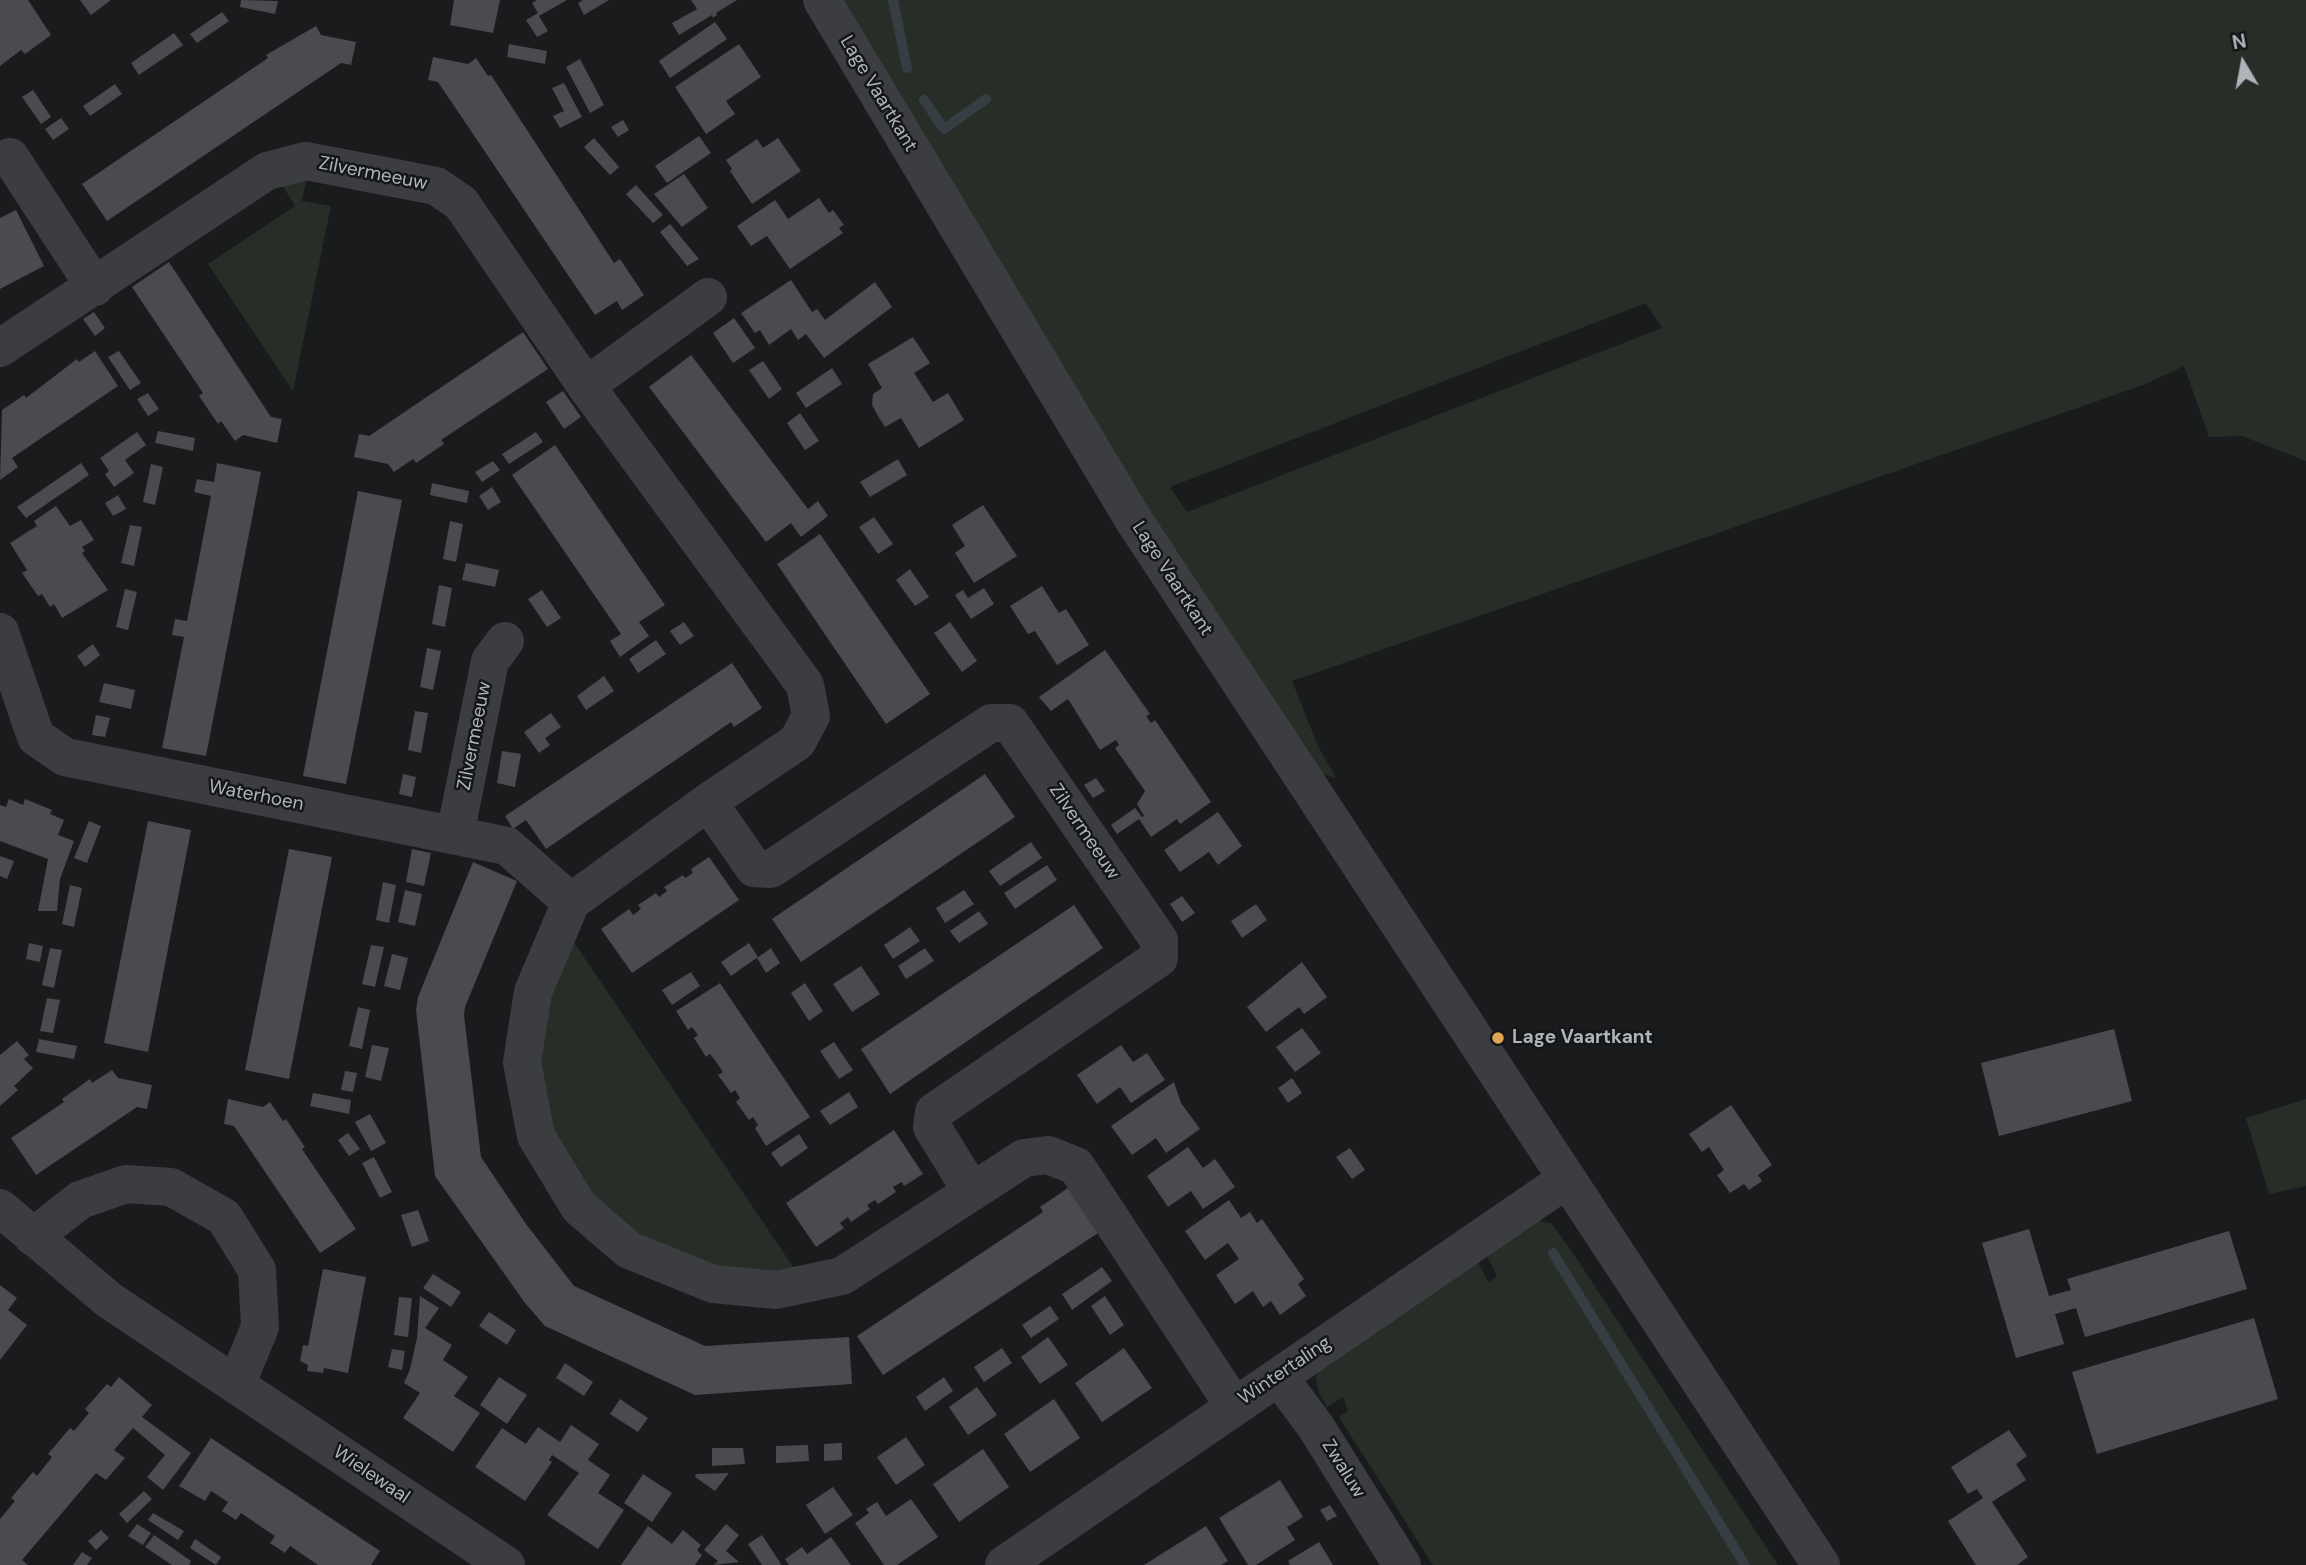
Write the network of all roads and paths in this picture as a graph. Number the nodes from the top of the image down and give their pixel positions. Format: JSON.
{"nodes":[{"id":1,"x":822,"y":0,"type":"edge"},
{"id":2,"x":10,"y":157,"type":"dead end"},
{"id":3,"x":95,"y":287,"type":"junction"},
{"id":4,"x":708,"y":298,"type":"dead end"},
{"id":5,"x":0,"y":348,"type":"edge"},
{"id":6,"x":586,"y":386,"type":"junction"},
{"id":7,"x":0,"y":632,"type":"edge"},
{"id":8,"x":505,"y":641,"type":"dead end"},
{"id":9,"x":708,"y":802,"type":"junction"},
{"id":10,"x":455,"y":835,"type":"junction"},
{"id":11,"x":571,"y":902,"type":"junction"},
{"id":12,"x":1567,"y":1179,"type":"junction"},
{"id":13,"x":972,"y":1192,"type":"junction"},
{"id":14,"x":0,"y":1208,"type":"edge"},
{"id":15,"x":33,"y":1237,"type":"junction"},
{"id":16,"x":1279,"y":1377,"type":"junction"},
{"id":17,"x":236,"y":1385,"type":"junction"},
{"id":18,"x":1234,"y":1406,"type":"junction"},
{"id":19,"x":506,"y":1565,"type":"edge"},
{"id":20,"x":1004,"y":1565,"type":"edge"},
{"id":21,"x":1402,"y":1565,"type":"edge"},
{"id":22,"x":1821,"y":1565,"type":"edge"}],
"edges":[{"from":1,"to":12,"type":"street","name":"Lage Vaartkant"},
{"from":2,"to":3,"type":"street"},
{"from":3,"to":5,"type":"street","name":"Zilvermeeuw"},
{"from":3,"to":6,"type":"street","name":"Zilvermeeuw"},
{"from":4,"to":6,"type":"street"},
{"from":6,"to":9,"type":"street","name":"Zilvermeeuw"},
{"from":7,"to":10,"type":"street","name":"Waterhoen"},
{"from":8,"to":10,"type":"street","name":"Zilvermeeuw"},
{"from":9,"to":11,"type":"street","name":"Zilvermeeuw"},
{"from":9,"to":13,"type":"street","name":"Zilvermeeuw"},
{"from":10,"to":11,"type":"street","name":"Waterhoen"},
{"from":11,"to":13,"type":"street"},
{"from":12,"to":16,"type":"street","name":"Wintertaling"},
{"from":12,"to":22,"type":"street","name":"Lage Vaartkant"},
{"from":13,"to":18,"type":"street"},
{"from":14,"to":15,"type":"street","name":"Wielewaal"},
{"from":15,"to":17,"type":"street","name":"Wielewaal"},
{"from":15,"to":17,"type":"street"},
{"from":16,"to":18,"type":"street","name":"Wintertaling"},
{"from":16,"to":21,"type":"street","name":"Zwaluw"},
{"from":17,"to":19,"type":"street","name":"Wielewaal"},
{"from":18,"to":20,"type":"street","name":"Wintertaling"}]}
